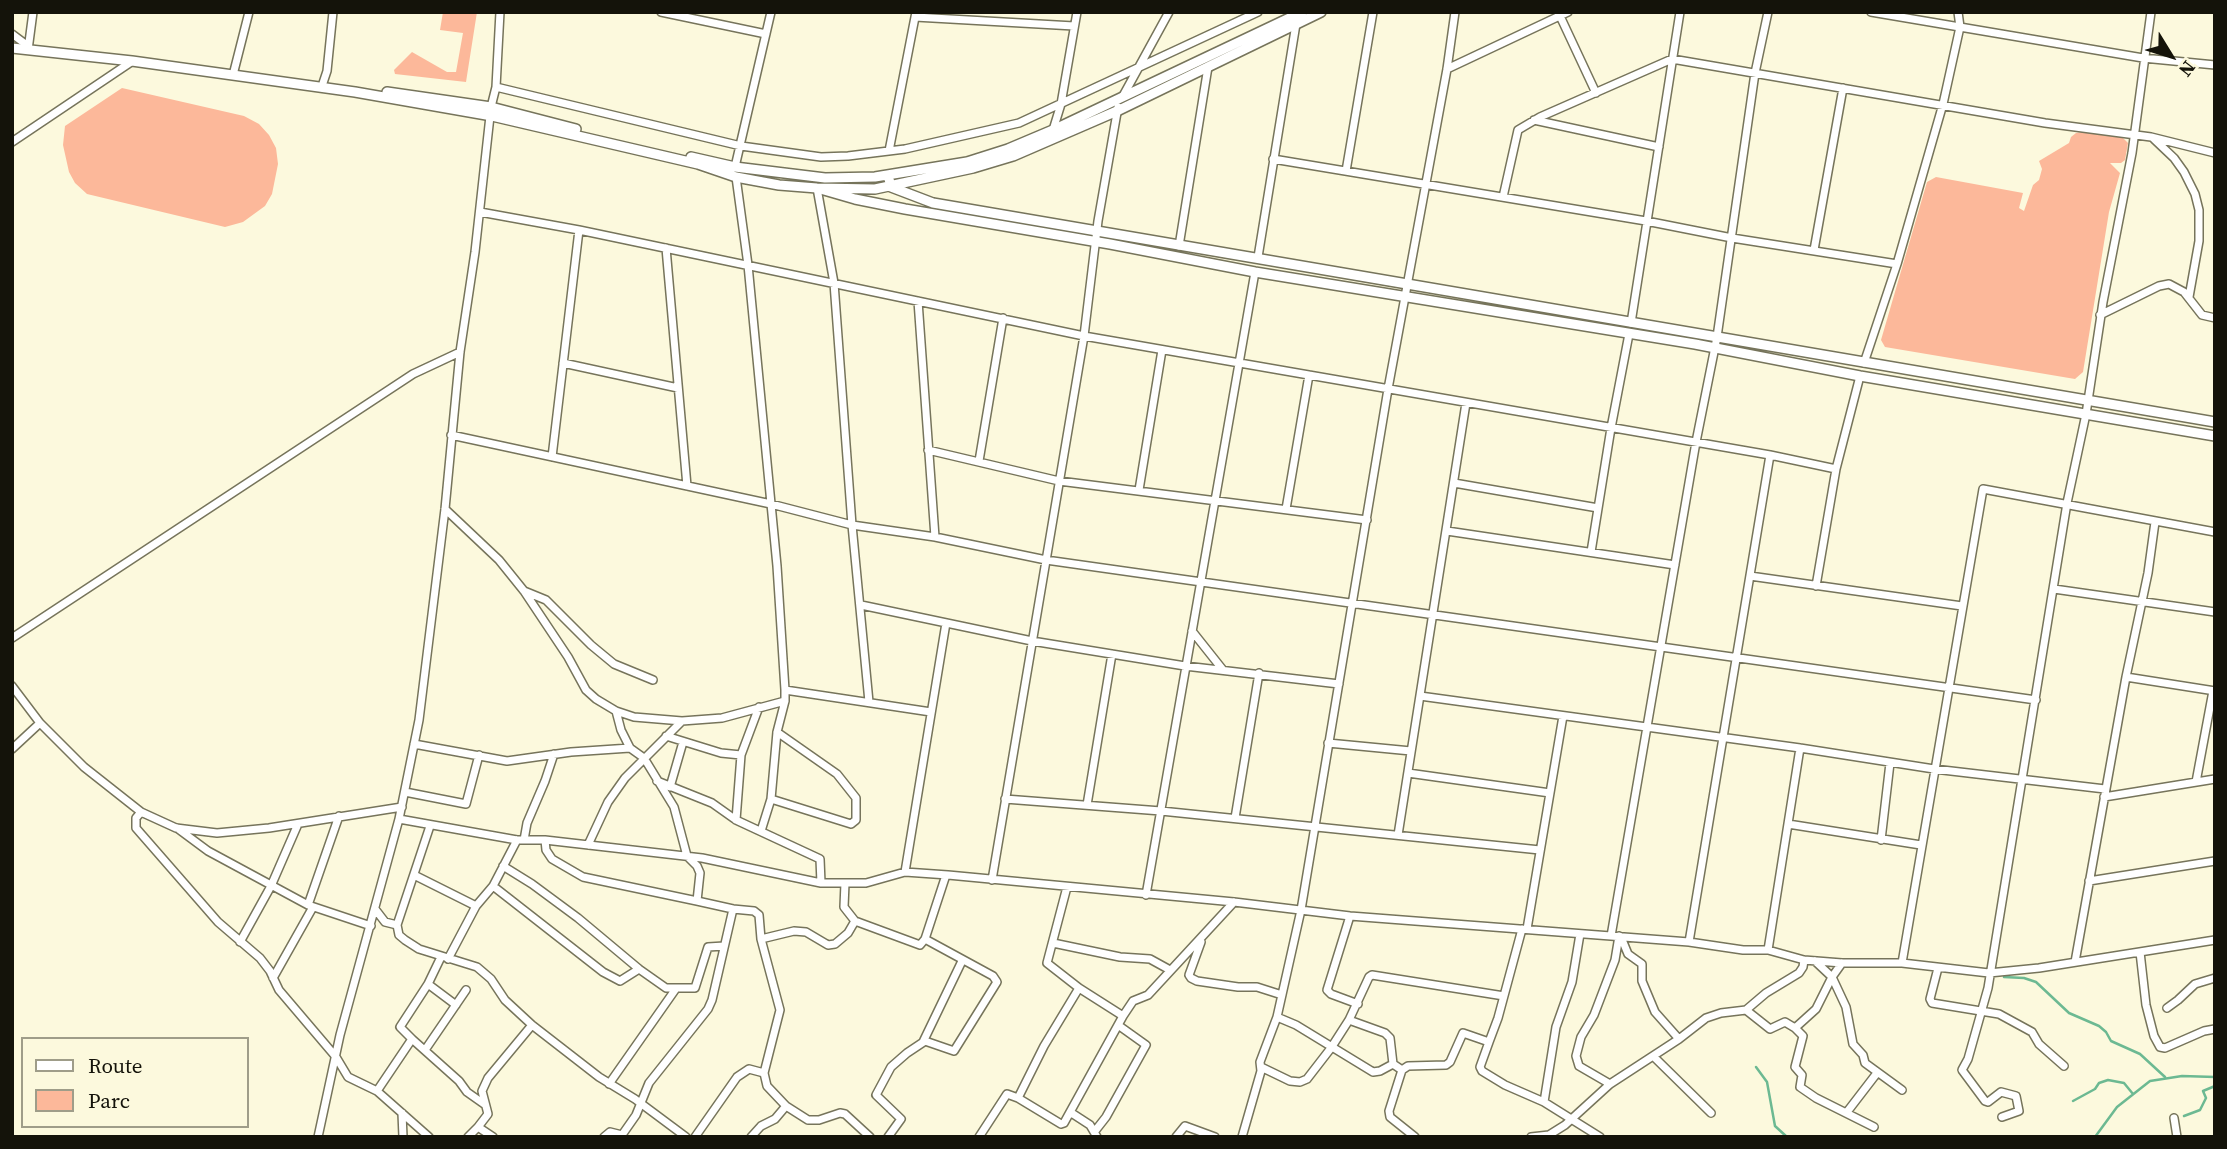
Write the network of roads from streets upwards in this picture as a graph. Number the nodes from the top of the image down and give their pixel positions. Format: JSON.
{"nodes":[{"id":1,"x":33,"y":12,"type":"edge"},
{"id":2,"x":249,"y":12,"type":"edge"},
{"id":3,"x":333,"y":12,"type":"edge"},
{"id":4,"x":500,"y":12,"type":"edge"},
{"id":5,"x":661,"y":12,"type":"edge"},
{"id":6,"x":771,"y":12,"type":"edge"},
{"id":7,"x":1077,"y":12,"type":"edge"},
{"id":8,"x":1169,"y":12,"type":"edge"},
{"id":9,"x":1258,"y":12,"type":"edge"},
{"id":10,"x":1302,"y":12,"type":"edge"},
{"id":11,"x":1321,"y":12,"type":"edge"},
{"id":12,"x":1373,"y":12,"type":"edge"},
{"id":13,"x":1455,"y":12,"type":"edge"},
{"id":14,"x":1680,"y":12,"type":"edge"},
{"id":15,"x":1768,"y":12,"type":"edge"},
{"id":16,"x":1871,"y":12,"type":"edge"},
{"id":17,"x":1958,"y":12,"type":"edge"},
{"id":18,"x":2151,"y":12,"type":"edge"},
{"id":19,"x":1564,"y":14,"type":"edge"},
{"id":20,"x":915,"y":15,"type":"edge"},
{"id":21,"x":1296,"y":24,"type":"junction"},
{"id":22,"x":1074,"y":26,"type":"junction"},
{"id":23,"x":1959,"y":27,"type":"junction"},
{"id":24,"x":12,"y":34,"type":"edge"},
{"id":25,"x":766,"y":34,"type":"junction"},
{"id":26,"x":12,"y":48,"type":"edge"},
{"id":27,"x":28,"y":48,"type":"junction"},
{"id":28,"x":2143,"y":58,"type":"junction"},
{"id":29,"x":1672,"y":59,"type":"junction"},
{"id":30,"x":132,"y":61,"type":"junction"},
{"id":31,"x":2215,"y":65,"type":"edge"},
{"id":32,"x":1208,"y":67,"type":"junction"},
{"id":33,"x":1140,"y":68,"type":"junction"},
{"id":34,"x":1447,"y":69,"type":"junction"},
{"id":35,"x":1755,"y":73,"type":"junction"},
{"id":36,"x":233,"y":75,"type":"junction"},
{"id":37,"x":323,"y":83,"type":"junction"},
{"id":38,"x":496,"y":87,"type":"junction"},
{"id":39,"x":1843,"y":88,"type":"junction"},
{"id":40,"x":1596,"y":93,"type":"junction"},
{"id":41,"x":1121,"y":99,"type":"junction"},
{"id":42,"x":1061,"y":104,"type":"junction"},
{"id":43,"x":1943,"y":104,"type":"junction"},
{"id":44,"x":491,"y":111,"type":"junction"},
{"id":45,"x":1117,"y":111,"type":"junction"},
{"id":46,"x":1534,"y":120,"type":"junction"},
{"id":47,"x":1053,"y":130,"type":"junction"},
{"id":48,"x":2134,"y":135,"type":"junction"},
{"id":49,"x":2151,"y":137,"type":"junction"},
{"id":50,"x":12,"y":142,"type":"edge"},
{"id":51,"x":741,"y":146,"type":"junction"},
{"id":52,"x":1659,"y":147,"type":"junction"},
{"id":53,"x":889,"y":151,"type":"junction"},
{"id":54,"x":2215,"y":153,"type":"edge"},
{"id":55,"x":1273,"y":159,"type":"junction"},
{"id":56,"x":1346,"y":171,"type":"junction"},
{"id":57,"x":735,"y":172,"type":"junction"},
{"id":58,"x":888,"y":175,"type":"junction"},
{"id":59,"x":1424,"y":183,"type":"junction"},
{"id":60,"x":891,"y":187,"type":"junction"},
{"id":61,"x":817,"y":188,"type":"junction"},
{"id":62,"x":1503,"y":197,"type":"junction"},
{"id":63,"x":480,"y":212,"type":"junction"},
{"id":64,"x":1646,"y":221,"type":"junction"},
{"id":65,"x":579,"y":230,"type":"junction"},
{"id":66,"x":1097,"y":230,"type":"junction"},
{"id":67,"x":1732,"y":238,"type":"junction"},
{"id":68,"x":1096,"y":242,"type":"junction"},
{"id":69,"x":1179,"y":246,"type":"junction"},
{"id":70,"x":666,"y":248,"type":"junction"},
{"id":71,"x":1814,"y":250,"type":"junction"},
{"id":72,"x":1258,"y":257,"type":"junction"},
{"id":73,"x":1897,"y":264,"type":"junction"},
{"id":74,"x":748,"y":265,"type":"junction"},
{"id":75,"x":1255,"y":272,"type":"junction"},
{"id":76,"x":834,"y":283,"type":"junction"},
{"id":77,"x":1408,"y":284,"type":"junction"},
{"id":78,"x":1406,"y":296,"type":"junction"},
{"id":79,"x":2189,"y":297,"type":"junction"},
{"id":80,"x":918,"y":300,"type":"junction"},
{"id":81,"x":2100,"y":314,"type":"junction"},
{"id":82,"x":1003,"y":318,"type":"junction"},
{"id":83,"x":2215,"y":318,"type":"edge"},
{"id":84,"x":1631,"y":323,"type":"junction"},
{"id":85,"x":1629,"y":334,"type":"junction"},
{"id":86,"x":1084,"y":336,"type":"junction"},
{"id":87,"x":1717,"y":337,"type":"junction"},
{"id":88,"x":1715,"y":348,"type":"junction"},
{"id":89,"x":1162,"y":350,"type":"junction"},
{"id":90,"x":460,"y":352,"type":"junction"},
{"id":91,"x":563,"y":363,"type":"junction"},
{"id":92,"x":1238,"y":363,"type":"junction"},
{"id":93,"x":1864,"y":363,"type":"junction"},
{"id":94,"x":1309,"y":375,"type":"junction"},
{"id":95,"x":1860,"y":376,"type":"junction"},
{"id":96,"x":678,"y":388,"type":"junction"},
{"id":97,"x":1388,"y":389,"type":"junction"},
{"id":98,"x":2088,"y":400,"type":"junction"},
{"id":99,"x":1466,"y":403,"type":"junction"},
{"id":100,"x":2086,"y":414,"type":"junction"},
{"id":101,"x":2215,"y":422,"type":"edge"},
{"id":102,"x":1611,"y":428,"type":"junction"},
{"id":103,"x":451,"y":435,"type":"junction"},
{"id":104,"x":2215,"y":436,"type":"edge"},
{"id":105,"x":1696,"y":442,"type":"junction"},
{"id":106,"x":928,"y":450,"type":"junction"},
{"id":107,"x":1770,"y":455,"type":"junction"},
{"id":108,"x":552,"y":457,"type":"junction"},
{"id":109,"x":979,"y":461,"type":"junction"},
{"id":110,"x":1836,"y":469,"type":"junction"},
{"id":111,"x":1059,"y":481,"type":"junction"},
{"id":112,"x":1454,"y":483,"type":"junction"},
{"id":113,"x":687,"y":486,"type":"junction"},
{"id":114,"x":1139,"y":490,"type":"junction"},
{"id":115,"x":1214,"y":500,"type":"junction"},
{"id":116,"x":2067,"y":503,"type":"junction"},
{"id":117,"x":771,"y":504,"type":"junction"},
{"id":118,"x":1598,"y":508,"type":"junction"},
{"id":119,"x":445,"y":509,"type":"junction"},
{"id":120,"x":1286,"y":509,"type":"junction"},
{"id":121,"x":1367,"y":520,"type":"junction"},
{"id":122,"x":2155,"y":522,"type":"junction"},
{"id":123,"x":852,"y":525,"type":"junction"},
{"id":124,"x":1447,"y":531,"type":"junction"},
{"id":125,"x":2215,"y":532,"type":"edge"},
{"id":126,"x":935,"y":537,"type":"junction"},
{"id":127,"x":1591,"y":552,"type":"junction"},
{"id":128,"x":1046,"y":559,"type":"junction"},
{"id":129,"x":1675,"y":565,"type":"junction"},
{"id":130,"x":1750,"y":576,"type":"junction"},
{"id":131,"x":1200,"y":583,"type":"junction"},
{"id":132,"x":1816,"y":586,"type":"junction"},
{"id":133,"x":2054,"y":589,"type":"junction"},
{"id":134,"x":524,"y":591,"type":"junction"},
{"id":135,"x":2141,"y":600,"type":"junction"},
{"id":136,"x":1353,"y":603,"type":"junction"},
{"id":137,"x":861,"y":605,"type":"junction"},
{"id":138,"x":1962,"y":606,"type":"junction"},
{"id":139,"x":2215,"y":612,"type":"edge"},
{"id":140,"x":1434,"y":613,"type":"junction"},
{"id":141,"x":946,"y":622,"type":"junction"},
{"id":142,"x":1192,"y":631,"type":"junction"},
{"id":143,"x":12,"y":638,"type":"edge"},
{"id":144,"x":1032,"y":641,"type":"junction"},
{"id":145,"x":1661,"y":646,"type":"junction"},
{"id":146,"x":1112,"y":654,"type":"junction"},
{"id":147,"x":1737,"y":657,"type":"junction"},
{"id":148,"x":1185,"y":666,"type":"junction"},
{"id":149,"x":1223,"y":670,"type":"junction"},
{"id":150,"x":1259,"y":673,"type":"junction"},
{"id":151,"x":2126,"y":677,"type":"junction"},
{"id":152,"x":653,"y":680,"type":"dead end"},
{"id":153,"x":1339,"y":684,"type":"junction"},
{"id":154,"x":1948,"y":687,"type":"junction"},
{"id":155,"x":785,"y":690,"type":"junction"},
{"id":156,"x":13,"y":691,"type":"edge"},
{"id":157,"x":2214,"y":691,"type":"edge"},
{"id":158,"x":1420,"y":696,"type":"junction"},
{"id":159,"x":2036,"y":700,"type":"junction"},
{"id":160,"x":785,"y":701,"type":"junction"},
{"id":161,"x":869,"y":702,"type":"junction"},
{"id":162,"x":759,"y":707,"type":"junction"},
{"id":163,"x":616,"y":711,"type":"junction"},
{"id":164,"x":931,"y":712,"type":"junction"},
{"id":165,"x":1563,"y":716,"type":"junction"},
{"id":166,"x":682,"y":721,"type":"junction"},
{"id":167,"x":40,"y":723,"type":"junction"},
{"id":168,"x":1647,"y":727,"type":"junction"},
{"id":169,"x":777,"y":732,"type":"junction"},
{"id":170,"x":666,"y":736,"type":"junction"},
{"id":171,"x":1722,"y":737,"type":"junction"},
{"id":172,"x":683,"y":742,"type":"junction"},
{"id":173,"x":1328,"y":743,"type":"junction"},
{"id":174,"x":414,"y":744,"type":"junction"},
{"id":175,"x":630,"y":748,"type":"junction"},
{"id":176,"x":1800,"y":748,"type":"junction"},
{"id":177,"x":12,"y":749,"type":"edge"},
{"id":178,"x":1411,"y":751,"type":"junction"},
{"id":179,"x":554,"y":754,"type":"junction"},
{"id":180,"x":479,"y":755,"type":"junction"},
{"id":181,"x":741,"y":755,"type":"junction"},
{"id":182,"x":645,"y":758,"type":"junction"},
{"id":183,"x":1890,"y":763,"type":"junction"},
{"id":184,"x":1934,"y":769,"type":"junction"},
{"id":185,"x":1408,"y":773,"type":"junction"},
{"id":186,"x":2022,"y":779,"type":"junction"},
{"id":187,"x":2215,"y":779,"type":"edge"},
{"id":188,"x":656,"y":780,"type":"junction"},
{"id":189,"x":2196,"y":782,"type":"junction"},
{"id":190,"x":670,"y":787,"type":"junction"},
{"id":191,"x":405,"y":792,"type":"junction"},
{"id":192,"x":1550,"y":793,"type":"junction"},
{"id":193,"x":2105,"y":793,"type":"junction"},
{"id":194,"x":771,"y":799,"type":"junction"},
{"id":195,"x":1006,"y":799,"type":"junction"},
{"id":196,"x":1087,"y":805,"type":"junction"},
{"id":197,"x":402,"y":807,"type":"junction"},
{"id":198,"x":1161,"y":811,"type":"junction"},
{"id":199,"x":141,"y":812,"type":"junction"},
{"id":200,"x":339,"y":816,"type":"junction"},
{"id":201,"x":1235,"y":818,"type":"junction"},
{"id":202,"x":399,"y":819,"type":"junction"},
{"id":203,"x":736,"y":820,"type":"junction"},
{"id":204,"x":298,"y":824,"type":"junction"},
{"id":205,"x":1788,"y":824,"type":"junction"},
{"id":206,"x":430,"y":826,"type":"junction"},
{"id":207,"x":1315,"y":827,"type":"junction"},
{"id":208,"x":176,"y":828,"type":"junction"},
{"id":209,"x":761,"y":831,"type":"junction"},
{"id":210,"x":1398,"y":835,"type":"junction"},
{"id":211,"x":521,"y":840,"type":"junction"},
{"id":212,"x":545,"y":840,"type":"junction"},
{"id":213,"x":1881,"y":840,"type":"junction"},
{"id":214,"x":588,"y":845,"type":"junction"},
{"id":215,"x":1921,"y":845,"type":"junction"},
{"id":216,"x":1540,"y":850,"type":"junction"},
{"id":217,"x":687,"y":856,"type":"junction"},
{"id":218,"x":2215,"y":861,"type":"edge"},
{"id":219,"x":503,"y":866,"type":"junction"},
{"id":220,"x":905,"y":872,"type":"junction"},
{"id":221,"x":414,"y":875,"type":"junction"},
{"id":222,"x":946,"y":875,"type":"junction"},
{"id":223,"x":992,"y":880,"type":"junction"},
{"id":224,"x":2089,"y":881,"type":"junction"},
{"id":225,"x":821,"y":883,"type":"junction"},
{"id":226,"x":845,"y":883,"type":"junction"},
{"id":227,"x":271,"y":886,"type":"junction"},
{"id":228,"x":493,"y":886,"type":"junction"},
{"id":229,"x":1066,"y":887,"type":"junction"},
{"id":230,"x":1146,"y":895,"type":"junction"},
{"id":231,"x":697,"y":901,"type":"junction"},
{"id":232,"x":1234,"y":902,"type":"junction"},
{"id":233,"x":310,"y":906,"type":"junction"},
{"id":234,"x":476,"y":906,"type":"junction"},
{"id":235,"x":375,"y":909,"type":"junction"},
{"id":236,"x":733,"y":909,"type":"junction"},
{"id":237,"x":1301,"y":910,"type":"junction"},
{"id":238,"x":1350,"y":916,"type":"junction"},
{"id":239,"x":855,"y":921,"type":"junction"},
{"id":240,"x":397,"y":925,"type":"junction"},
{"id":241,"x":371,"y":926,"type":"junction"},
{"id":242,"x":1525,"y":929,"type":"junction"},
{"id":243,"x":1580,"y":934,"type":"junction"},
{"id":244,"x":1617,"y":936,"type":"junction"},
{"id":245,"x":1202,"y":937,"type":"junction"},
{"id":246,"x":761,"y":939,"type":"junction"},
{"id":247,"x":925,"y":939,"type":"junction"},
{"id":248,"x":2215,"y":940,"type":"edge"},
{"id":249,"x":240,"y":942,"type":"junction"},
{"id":250,"x":1689,"y":942,"type":"junction"},
{"id":251,"x":1053,"y":943,"type":"junction"},
{"id":252,"x":724,"y":946,"type":"junction"},
{"id":253,"x":1768,"y":950,"type":"junction"},
{"id":254,"x":2140,"y":952,"type":"junction"},
{"id":255,"x":444,"y":958,"type":"junction"},
{"id":256,"x":1804,"y":960,"type":"junction"},
{"id":257,"x":962,"y":961,"type":"junction"},
{"id":258,"x":1815,"y":961,"type":"junction"},
{"id":259,"x":2075,"y":962,"type":"junction"},
{"id":260,"x":1902,"y":963,"type":"junction"},
{"id":261,"x":1842,"y":964,"type":"junction"},
{"id":262,"x":1938,"y":968,"type":"junction"},
{"id":263,"x":639,"y":969,"type":"junction"},
{"id":264,"x":1170,"y":970,"type":"junction"},
{"id":265,"x":1989,"y":973,"type":"junction"},
{"id":266,"x":1832,"y":977,"type":"junction"},
{"id":267,"x":273,"y":978,"type":"junction"},
{"id":268,"x":2215,"y":978,"type":"edge"},
{"id":269,"x":428,"y":984,"type":"junction"},
{"id":270,"x":1079,"y":988,"type":"junction"},
{"id":271,"x":675,"y":989,"type":"junction"},
{"id":272,"x":466,"y":990,"type":"dead end"},
{"id":273,"x":1282,"y":995,"type":"junction"},
{"id":274,"x":1503,"y":996,"type":"junction"},
{"id":275,"x":1358,"y":1004,"type":"junction"},
{"id":276,"x":457,"y":1005,"type":"junction"},
{"id":277,"x":2166,"y":1007,"type":"dead end"},
{"id":278,"x":1746,"y":1010,"type":"junction"},
{"id":279,"x":1983,"y":1010,"type":"junction"},
{"id":280,"x":1123,"y":1016,"type":"junction"},
{"id":281,"x":1278,"y":1017,"type":"junction"},
{"id":282,"x":1349,"y":1020,"type":"junction"},
{"id":283,"x":1118,"y":1025,"type":"junction"},
{"id":284,"x":532,"y":1026,"type":"junction"},
{"id":285,"x":1795,"y":1028,"type":"junction"},
{"id":286,"x":2215,"y":1029,"type":"edge"},
{"id":287,"x":412,"y":1039,"type":"junction"},
{"id":288,"x":1679,"y":1039,"type":"junction"},
{"id":289,"x":923,"y":1042,"type":"junction"},
{"id":290,"x":1489,"y":1042,"type":"junction"},
{"id":291,"x":1331,"y":1048,"type":"junction"},
{"id":292,"x":425,"y":1050,"type":"junction"},
{"id":293,"x":1653,"y":1056,"type":"junction"},
{"id":294,"x":336,"y":1057,"type":"junction"},
{"id":295,"x":1393,"y":1064,"type":"junction"},
{"id":296,"x":2064,"y":1066,"type":"dead end"},
{"id":297,"x":1261,"y":1067,"type":"junction"},
{"id":298,"x":1402,"y":1070,"type":"junction"},
{"id":299,"x":764,"y":1073,"type":"junction"},
{"id":300,"x":1877,"y":1073,"type":"junction"},
{"id":301,"x":609,"y":1084,"type":"junction"},
{"id":302,"x":1610,"y":1084,"type":"junction"},
{"id":303,"x":1902,"y":1090,"type":"dead end"},
{"id":304,"x":377,"y":1091,"type":"junction"},
{"id":305,"x":1018,"y":1098,"type":"junction"},
{"id":306,"x":1544,"y":1102,"type":"junction"},
{"id":307,"x":641,"y":1103,"type":"junction"},
{"id":308,"x":484,"y":1104,"type":"junction"},
{"id":309,"x":786,"y":1106,"type":"junction"},
{"id":310,"x":402,"y":1112,"type":"junction"},
{"id":311,"x":1070,"y":1112,"type":"junction"},
{"id":312,"x":1847,"y":1112,"type":"junction"},
{"id":313,"x":1711,"y":1113,"type":"dead end"},
{"id":314,"x":2002,"y":1117,"type":"dead end"},
{"id":315,"x":1570,"y":1118,"type":"junction"},
{"id":316,"x":2174,"y":1118,"type":"dead end"},
{"id":317,"x":478,"y":1127,"type":"junction"},
{"id":318,"x":1874,"y":1127,"type":"dead end"},
{"id":319,"x":1096,"y":1134,"type":"edge"},
{"id":320,"x":318,"y":1137,"type":"edge"},
{"id":321,"x":403,"y":1137,"type":"edge"},
{"id":322,"x":429,"y":1137,"type":"edge"},
{"id":323,"x":468,"y":1137,"type":"edge"},
{"id":324,"x":493,"y":1137,"type":"edge"},
{"id":325,"x":604,"y":1137,"type":"edge"},
{"id":326,"x":687,"y":1137,"type":"edge"},
{"id":327,"x":695,"y":1137,"type":"edge"},
{"id":328,"x":751,"y":1137,"type":"edge"},
{"id":329,"x":870,"y":1137,"type":"edge"},
{"id":330,"x":888,"y":1137,"type":"edge"},
{"id":331,"x":979,"y":1137,"type":"edge"},
{"id":332,"x":1176,"y":1137,"type":"edge"},
{"id":333,"x":1215,"y":1137,"type":"edge"},
{"id":334,"x":1242,"y":1137,"type":"edge"},
{"id":335,"x":1415,"y":1137,"type":"edge"},
{"id":336,"x":1531,"y":1137,"type":"edge"},
{"id":337,"x":1600,"y":1137,"type":"edge"},
{"id":338,"x":2177,"y":1137,"type":"edge"}],
"edges":[{"from":1,"to":27,"type":"street"},
{"from":2,"to":36,"type":"street"},
{"from":3,"to":37,"type":"street"},
{"from":4,"to":38,"type":"street"},
{"from":5,"to":25,"type":"street"},
{"from":6,"to":25,"type":"street"},
{"from":7,"to":22,"type":"street"},
{"from":8,"to":33,"type":"street"},
{"from":9,"to":33,"type":"street"},
{"from":10,"to":41,"type":"street"},
{"from":11,"to":21,"type":"street"},
{"from":12,"to":56,"type":"street"},
{"from":13,"to":34,"type":"street"},
{"from":14,"to":29,"type":"street"},
{"from":15,"to":35,"type":"street"},
{"from":16,"to":23,"type":"street"},
{"from":17,"to":23,"type":"street"},
{"from":18,"to":28,"type":"street"},
{"from":19,"to":34,"type":"street"},
{"from":19,"to":40,"type":"street"},
{"from":20,"to":22,"type":"street"},
{"from":20,"to":53,"type":"street"},
{"from":21,"to":32,"type":"street"},
{"from":21,"to":55,"type":"street"},
{"from":22,"to":42,"type":"street"},
{"from":23,"to":28,"type":"street"},
{"from":23,"to":43,"type":"street"},
{"from":24,"to":27,"type":"street"},
{"from":25,"to":51,"type":"street"},
{"from":26,"to":27,"type":"street"},
{"from":27,"to":30,"type":"street"},
{"from":28,"to":31,"type":"street"},
{"from":28,"to":48,"type":"street"},
{"from":29,"to":35,"type":"street"},
{"from":29,"to":40,"type":"street"},
{"from":29,"to":52,"type":"street"},
{"from":30,"to":36,"type":"street"},
{"from":30,"to":50,"type":"street"},
{"from":32,"to":45,"type":"street"},
{"from":32,"to":69,"type":"street"},
{"from":33,"to":41,"type":"street"},
{"from":33,"to":42,"type":"street"},
{"from":34,"to":59,"type":"street"},
{"from":35,"to":39,"type":"street"},
{"from":35,"to":67,"type":"street"},
{"from":36,"to":37,"type":"street"},
{"from":36,"to":44,"type":"street"},
{"from":37,"to":44,"type":"street"},
{"from":38,"to":44,"type":"street"},
{"from":38,"to":51,"type":"street"},
{"from":39,"to":43,"type":"street"},
{"from":39,"to":71,"type":"street"},
{"from":40,"to":46,"type":"street"},
{"from":41,"to":45,"type":"street"},
{"from":41,"to":47,"type":"street"},
{"from":42,"to":47,"type":"street"},
{"from":42,"to":53,"type":"street"},
{"from":43,"to":48,"type":"street"},
{"from":43,"to":73,"type":"street"},
{"from":44,"to":57,"type":"street"},
{"from":44,"to":63,"type":"street"},
{"from":45,"to":60,"type":"street"},
{"from":45,"to":66,"type":"street"},
{"from":46,"to":52,"type":"street"},
{"from":46,"to":62,"type":"street"},
{"from":47,"to":58,"type":"street"},
{"from":48,"to":49,"type":"street"},
{"from":48,"to":81,"type":"street"},
{"from":49,"to":54,"type":"street"},
{"from":49,"to":79,"type":"street"},
{"from":51,"to":53,"type":"street"},
{"from":51,"to":57,"type":"street"},
{"from":52,"to":64,"type":"street"},
{"from":55,"to":56,"type":"street"},
{"from":55,"to":72,"type":"street"},
{"from":56,"to":59,"type":"street"},
{"from":57,"to":58,"type":"street"},
{"from":57,"to":61,"type":"street"},
{"from":57,"to":74,"type":"street"},
{"from":58,"to":60,"type":"street"},
{"from":59,"to":62,"type":"street"},
{"from":59,"to":77,"type":"street"},
{"from":60,"to":61,"type":"street"},
{"from":60,"to":66,"type":"street"},
{"from":61,"to":68,"type":"street"},
{"from":61,"to":76,"type":"street"},
{"from":62,"to":64,"type":"street"},
{"from":63,"to":65,"type":"street"},
{"from":63,"to":90,"type":"street"},
{"from":64,"to":67,"type":"street"},
{"from":64,"to":84,"type":"street"},
{"from":65,"to":70,"type":"street"},
{"from":65,"to":91,"type":"street"},
{"from":66,"to":68,"type":"street"},
{"from":66,"to":69,"type":"street"},
{"from":67,"to":71,"type":"street"},
{"from":67,"to":87,"type":"street"},
{"from":68,"to":75,"type":"street"},
{"from":68,"to":86,"type":"street"},
{"from":69,"to":72,"type":"street"},
{"from":70,"to":74,"type":"street"},
{"from":70,"to":96,"type":"street"},
{"from":71,"to":73,"type":"street"},
{"from":72,"to":77,"type":"street"},
{"from":73,"to":93,"type":"street"},
{"from":74,"to":76,"type":"street"},
{"from":74,"to":117,"type":"street"},
{"from":75,"to":78,"type":"street"},
{"from":75,"to":92,"type":"street"},
{"from":76,"to":80,"type":"street"},
{"from":76,"to":123,"type":"street"},
{"from":77,"to":78,"type":"street"},
{"from":77,"to":84,"type":"street"},
{"from":78,"to":85,"type":"street"},
{"from":78,"to":97,"type":"street"},
{"from":79,"to":81,"type":"street"},
{"from":79,"to":83,"type":"street"},
{"from":80,"to":82,"type":"street"},
{"from":80,"to":106,"type":"street"},
{"from":81,"to":98,"type":"street"},
{"from":82,"to":86,"type":"street"},
{"from":82,"to":109,"type":"street"},
{"from":84,"to":87,"type":"street"},
{"from":85,"to":88,"type":"street"},
{"from":85,"to":102,"type":"street"},
{"from":86,"to":89,"type":"street"},
{"from":86,"to":111,"type":"street"},
{"from":87,"to":88,"type":"street"},
{"from":87,"to":93,"type":"street"},
{"from":88,"to":95,"type":"street"},
{"from":88,"to":105,"type":"street"},
{"from":89,"to":92,"type":"street"},
{"from":89,"to":114,"type":"street"},
{"from":90,"to":103,"type":"street"},
{"from":90,"to":143,"type":"street"},
{"from":91,"to":96,"type":"street"},
{"from":91,"to":108,"type":"street"},
{"from":92,"to":94,"type":"street"},
{"from":92,"to":115,"type":"street"},
{"from":93,"to":98,"type":"street"},
{"from":94,"to":97,"type":"street"},
{"from":94,"to":120,"type":"street"},
{"from":95,"to":100,"type":"street"},
{"from":95,"to":110,"type":"street"},
{"from":96,"to":113,"type":"street"},
{"from":97,"to":99,"type":"street"},
{"from":97,"to":121,"type":"street"},
{"from":98,"to":100,"type":"street"},
{"from":98,"to":101,"type":"street"},
{"from":99,"to":102,"type":"street"},
{"from":99,"to":112,"type":"street"},
{"from":100,"to":104,"type":"street"},
{"from":100,"to":116,"type":"street"},
{"from":102,"to":105,"type":"street"},
{"from":102,"to":118,"type":"street"},
{"from":103,"to":108,"type":"street"},
{"from":103,"to":119,"type":"street"},
{"from":105,"to":107,"type":"street"},
{"from":105,"to":129,"type":"street"},
{"from":106,"to":109,"type":"street"},
{"from":106,"to":126,"type":"street"},
{"from":107,"to":110,"type":"street"},
{"from":107,"to":130,"type":"street"},
{"from":108,"to":113,"type":"street"},
{"from":109,"to":111,"type":"street"},
{"from":110,"to":132,"type":"street"},
{"from":111,"to":114,"type":"street"},
{"from":111,"to":128,"type":"street"},
{"from":112,"to":118,"type":"street"},
{"from":112,"to":124,"type":"street"},
{"from":113,"to":117,"type":"street"},
{"from":114,"to":115,"type":"street"},
{"from":115,"to":120,"type":"street"},
{"from":115,"to":131,"type":"street"},
{"from":116,"to":122,"type":"street"},
{"from":116,"to":133,"type":"street"},
{"from":116,"to":138,"type":"street"},
{"from":117,"to":123,"type":"street"},
{"from":117,"to":155,"type":"street"},
{"from":118,"to":127,"type":"street"},
{"from":119,"to":134,"type":"street"},
{"from":119,"to":174,"type":"street"},
{"from":120,"to":121,"type":"street"},
{"from":121,"to":136,"type":"street"},
{"from":122,"to":125,"type":"street"},
{"from":122,"to":135,"type":"street"},
{"from":123,"to":126,"type":"street"},
{"from":123,"to":137,"type":"street"},
{"from":124,"to":127,"type":"street"},
{"from":124,"to":140,"type":"street"},
{"from":126,"to":128,"type":"street"},
{"from":127,"to":129,"type":"street"},
{"from":128,"to":131,"type":"street"},
{"from":128,"to":144,"type":"street"},
{"from":129,"to":145,"type":"street"},
{"from":130,"to":132,"type":"street"},
{"from":130,"to":147,"type":"street"},
{"from":131,"to":136,"type":"street"},
{"from":131,"to":142,"type":"street"},
{"from":132,"to":138,"type":"street"},
{"from":133,"to":135,"type":"street"},
{"from":133,"to":159,"type":"street"},
{"from":134,"to":152,"type":"street"},
{"from":134,"to":163,"type":"street"},
{"from":135,"to":139,"type":"street"},
{"from":135,"to":151,"type":"street"},
{"from":136,"to":140,"type":"street"},
{"from":136,"to":153,"type":"street"},
{"from":137,"to":141,"type":"street"},
{"from":137,"to":161,"type":"street"},
{"from":138,"to":154,"type":"street"},
{"from":140,"to":145,"type":"street"},
{"from":140,"to":158,"type":"street"},
{"from":141,"to":144,"type":"street"},
{"from":141,"to":164,"type":"street"},
{"from":142,"to":148,"type":"street"},
{"from":142,"to":149,"type":"street"},
{"from":144,"to":146,"type":"street"},
{"from":144,"to":195,"type":"street"},
{"from":145,"to":147,"type":"street"},
{"from":145,"to":168,"type":"street"},
{"from":146,"to":148,"type":"street"},
{"from":146,"to":196,"type":"street"},
{"from":147,"to":154,"type":"street"},
{"from":147,"to":171,"type":"street"},
{"from":148,"to":149,"type":"street"},
{"from":148,"to":198,"type":"street"},
{"from":149,"to":150,"type":"street"},
{"from":150,"to":153,"type":"street"},
{"from":150,"to":201,"type":"street"},
{"from":151,"to":157,"type":"street"},
{"from":151,"to":193,"type":"street"},
{"from":153,"to":173,"type":"street"},
{"from":154,"to":159,"type":"street"},
{"from":154,"to":184,"type":"street"},
{"from":155,"to":160,"type":"street"},
{"from":155,"to":161,"type":"street"},
{"from":156,"to":167,"type":"street"},
{"from":157,"to":189,"type":"street"},
{"from":158,"to":165,"type":"street"},
{"from":158,"to":178,"type":"street"},
{"from":159,"to":186,"type":"street"},
{"from":160,"to":162,"type":"street"},
{"from":160,"to":169,"type":"street"},
{"from":161,"to":164,"type":"street"},
{"from":162,"to":166,"type":"street"},
{"from":162,"to":181,"type":"street"},
{"from":163,"to":166,"type":"street"},
{"from":163,"to":175,"type":"street"},
{"from":164,"to":220,"type":"street"},
{"from":165,"to":168,"type":"street"},
{"from":165,"to":192,"type":"street"},
{"from":166,"to":170,"type":"street"},
{"from":167,"to":177,"type":"street"},
{"from":167,"to":199,"type":"street"},
{"from":168,"to":171,"type":"street"},
{"from":168,"to":244,"type":"street"},
{"from":169,"to":194,"type":"street"},
{"from":169,"to":194,"type":"street"},
{"from":170,"to":172,"type":"street"},
{"from":170,"to":182,"type":"street"},
{"from":171,"to":176,"type":"street"},
{"from":171,"to":250,"type":"street"},
{"from":172,"to":181,"type":"street"},
{"from":172,"to":190,"type":"street"},
{"from":173,"to":178,"type":"street"},
{"from":173,"to":207,"type":"street"},
{"from":174,"to":180,"type":"street"},
{"from":174,"to":191,"type":"street"},
{"from":175,"to":179,"type":"street"},
{"from":175,"to":182,"type":"street"},
{"from":176,"to":183,"type":"street"},
{"from":176,"to":205,"type":"street"},
{"from":178,"to":185,"type":"street"},
{"from":179,"to":180,"type":"street"},
{"from":179,"to":211,"type":"street"},
{"from":180,"to":191,"type":"street"},
{"from":181,"to":203,"type":"street"},
{"from":182,"to":188,"type":"street"},
{"from":182,"to":214,"type":"street"},
{"from":183,"to":184,"type":"street"},
{"from":183,"to":213,"type":"street"},
{"from":184,"to":186,"type":"street"},
{"from":184,"to":215,"type":"street"},
{"from":185,"to":192,"type":"street"},
{"from":185,"to":210,"type":"street"},
{"from":186,"to":193,"type":"street"},
{"from":186,"to":265,"type":"street"},
{"from":187,"to":189,"type":"street"},
{"from":188,"to":190,"type":"street"},
{"from":188,"to":217,"type":"street"},
{"from":189,"to":193,"type":"street"},
{"from":190,"to":203,"type":"street"},
{"from":191,"to":197,"type":"street"},
{"from":192,"to":216,"type":"street"},
{"from":193,"to":224,"type":"street"},
{"from":194,"to":209,"type":"street"},
{"from":195,"to":196,"type":"street"},
{"from":195,"to":223,"type":"street"},
{"from":196,"to":198,"type":"street"},
{"from":197,"to":200,"type":"street"},
{"from":197,"to":202,"type":"street"},
{"from":198,"to":201,"type":"street"},
{"from":198,"to":230,"type":"street"},
{"from":199,"to":208,"type":"street"},
{"from":199,"to":249,"type":"street"},
{"from":200,"to":204,"type":"street"},
{"from":200,"to":233,"type":"street"},
{"from":201,"to":207,"type":"street"},
{"from":202,"to":206,"type":"street"},
{"from":202,"to":235,"type":"street"},
{"from":203,"to":209,"type":"street"},
{"from":204,"to":208,"type":"street"},
{"from":204,"to":227,"type":"street"},
{"from":205,"to":213,"type":"street"},
{"from":205,"to":253,"type":"street"},
{"from":206,"to":211,"type":"street"},
{"from":206,"to":221,"type":"street"},
{"from":207,"to":210,"type":"street"},
{"from":207,"to":237,"type":"street"},
{"from":208,"to":227,"type":"street"},
{"from":209,"to":225,"type":"street"},
{"from":210,"to":216,"type":"street"},
{"from":211,"to":212,"type":"street"},
{"from":211,"to":219,"type":"street"},
{"from":212,"to":214,"type":"street"},
{"from":212,"to":231,"type":"street"},
{"from":213,"to":215,"type":"street"},
{"from":214,"to":217,"type":"street"},
{"from":215,"to":260,"type":"street"},
{"from":216,"to":242,"type":"street"},
{"from":217,"to":225,"type":"street"},
{"from":217,"to":231,"type":"street"},
{"from":218,"to":224,"type":"street"},
{"from":219,"to":228,"type":"street"},
{"from":219,"to":263,"type":"street"},
{"from":220,"to":222,"type":"street"},
{"from":220,"to":226,"type":"street"},
{"from":221,"to":234,"type":"street"},
{"from":221,"to":240,"type":"street"},
{"from":222,"to":223,"type":"street"},
{"from":222,"to":247,"type":"street"},
{"from":223,"to":229,"type":"street"},
{"from":224,"to":259,"type":"street"},
{"from":225,"to":226,"type":"street"},
{"from":226,"to":239,"type":"street"},
{"from":227,"to":233,"type":"street"},
{"from":227,"to":249,"type":"street"},
{"from":228,"to":234,"type":"street"},
{"from":228,"to":263,"type":"street"},
{"from":229,"to":230,"type":"street"},
{"from":229,"to":251,"type":"street"},
{"from":230,"to":232,"type":"street"},
{"from":231,"to":236,"type":"street"},
{"from":232,"to":237,"type":"street"},
{"from":232,"to":245,"type":"street"},
{"from":233,"to":241,"type":"street"},
{"from":233,"to":267,"type":"street"},
{"from":234,"to":255,"type":"street"},
{"from":235,"to":240,"type":"street"},
{"from":235,"to":241,"type":"street"},
{"from":236,"to":246,"type":"street"},
{"from":236,"to":252,"type":"street"},
{"from":237,"to":238,"type":"street"},
{"from":237,"to":273,"type":"street"},
{"from":238,"to":242,"type":"street"},
{"from":238,"to":275,"type":"street"},
{"from":239,"to":246,"type":"street"},
{"from":239,"to":247,"type":"street"},
{"from":240,"to":255,"type":"street"},
{"from":241,"to":294,"type":"street"},
{"from":242,"to":243,"type":"street"},
{"from":242,"to":274,"type":"street"},
{"from":243,"to":244,"type":"street"},
{"from":243,"to":306,"type":"street"},
{"from":244,"to":250,"type":"street"},
{"from":244,"to":288,"type":"street"},
{"from":244,"to":302,"type":"street"},
{"from":245,"to":264,"type":"street"},
{"from":245,"to":273,"type":"street"},
{"from":246,"to":299,"type":"street"},
{"from":247,"to":257,"type":"street"},
{"from":248,"to":254,"type":"street"},
{"from":249,"to":267,"type":"street"},
{"from":250,"to":253,"type":"street"},
{"from":251,"to":264,"type":"street"},
{"from":251,"to":270,"type":"street"},
{"from":252,"to":271,"type":"street"},
{"from":252,"to":307,"type":"street"},
{"from":253,"to":256,"type":"street"},
{"from":254,"to":259,"type":"street"},
{"from":254,"to":286,"type":"street"},
{"from":255,"to":269,"type":"street"},
{"from":255,"to":284,"type":"street"},
{"from":256,"to":258,"type":"street"},
{"from":256,"to":278,"type":"street"},
{"from":257,"to":289,"type":"street"},
{"from":257,"to":289,"type":"street"},
{"from":258,"to":261,"type":"street"},
{"from":258,"to":266,"type":"street"},
{"from":259,"to":265,"type":"street"},
{"from":260,"to":261,"type":"street"},
{"from":260,"to":262,"type":"street"},
{"from":261,"to":266,"type":"street"},
{"from":262,"to":265,"type":"street"},
{"from":262,"to":279,"type":"street"},
{"from":263,"to":271,"type":"street"},
{"from":264,"to":280,"type":"street"},
{"from":265,"to":279,"type":"street"},
{"from":266,"to":285,"type":"street"},
{"from":266,"to":300,"type":"street"},
{"from":267,"to":294,"type":"street"},
{"from":268,"to":277,"type":"street"},
{"from":269,"to":276,"type":"street"},
{"from":269,"to":287,"type":"street"},
{"from":270,"to":280,"type":"street"},
{"from":270,"to":305,"type":"street"},
{"from":271,"to":301,"type":"street"},
{"from":272,"to":276,"type":"street"},
{"from":273,"to":281,"type":"street"},
{"from":274,"to":275,"type":"street"},
{"from":274,"to":290,"type":"street"},
{"from":275,"to":282,"type":"street"},
{"from":276,"to":292,"type":"street"},
{"from":278,"to":285,"type":"street"},
{"from":278,"to":288,"type":"street"},
{"from":279,"to":296,"type":"street"},
{"from":279,"to":314,"type":"street"},
{"from":280,"to":283,"type":"street"},
{"from":281,"to":291,"type":"street"},
{"from":281,"to":297,"type":"street"},
{"from":282,"to":291,"type":"street"},
{"from":282,"to":295,"type":"street"},
{"from":283,"to":311,"type":"street"},
{"from":283,"to":319,"type":"street"},
{"from":284,"to":301,"type":"street"},
{"from":284,"to":308,"type":"street"},
{"from":285,"to":312,"type":"street"},
{"from":287,"to":292,"type":"street"},
{"from":287,"to":304,"type":"street"},
{"from":288,"to":293,"type":"street"},
{"from":289,"to":330,"type":"street"},
{"from":290,"to":298,"type":"street"},
{"from":290,"to":306,"type":"street"},
{"from":291,"to":295,"type":"street"},
{"from":291,"to":297,"type":"street"},
{"from":292,"to":308,"type":"street"},
{"from":293,"to":302,"type":"street"},
{"from":293,"to":313,"type":"street"},
{"from":294,"to":304,"type":"street"},
{"from":294,"to":320,"type":"street"},
{"from":295,"to":298,"type":"street"},
{"from":297,"to":334,"type":"street"},
{"from":298,"to":335,"type":"street"},
{"from":299,"to":309,"type":"street"},
{"from":299,"to":327,"type":"street"},
{"from":300,"to":303,"type":"street"},
{"from":300,"to":312,"type":"street"},
{"from":301,"to":307,"type":"street"},
{"from":302,"to":315,"type":"street"},
{"from":304,"to":310,"type":"street"},
{"from":305,"to":311,"type":"street"},
{"from":305,"to":331,"type":"street"},
{"from":306,"to":315,"type":"street"},
{"from":307,"to":325,"type":"street"},
{"from":307,"to":326,"type":"street"},
{"from":308,"to":317,"type":"street"},
{"from":309,"to":328,"type":"street"},
{"from":309,"to":329,"type":"street"},
{"from":310,"to":321,"type":"street"},
{"from":310,"to":322,"type":"street"},
{"from":311,"to":319,"type":"street"},
{"from":312,"to":318,"type":"street"},
{"from":315,"to":336,"type":"street"},
{"from":315,"to":337,"type":"street"},
{"from":316,"to":338,"type":"street"},
{"from":317,"to":323,"type":"street"},
{"from":317,"to":324,"type":"street"},
{"from":332,"to":333,"type":"street"}]}
